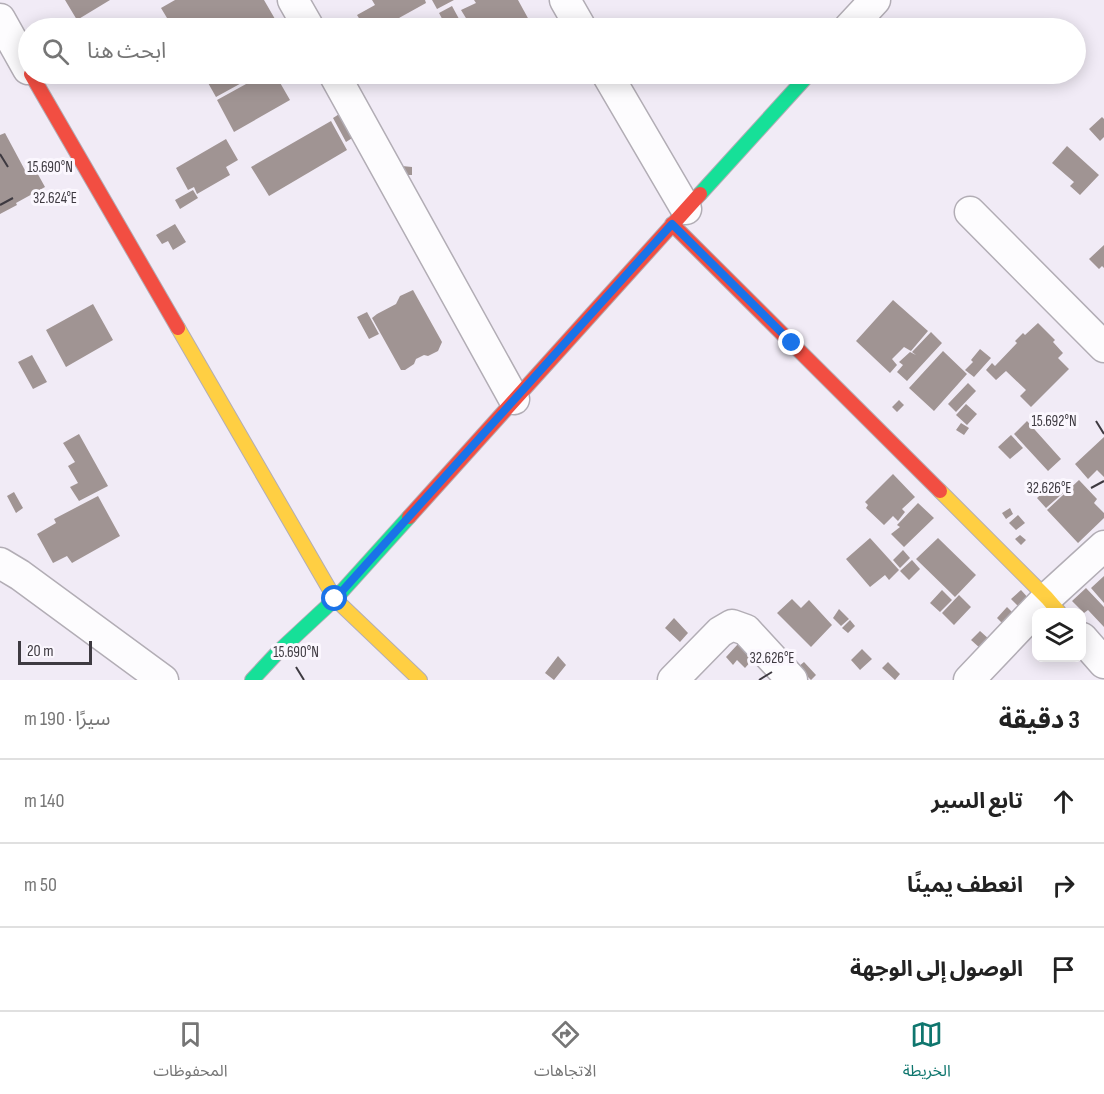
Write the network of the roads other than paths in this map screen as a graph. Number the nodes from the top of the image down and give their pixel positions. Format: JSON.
{"nodes":[{"id":1,"x":293,"y":0,"type":"edge"},
{"id":2,"x":565,"y":0,"type":"edge"},
{"id":3,"x":875,"y":0,"type":"edge"},
{"id":4,"x":303,"y":18,"type":"edge"},
{"id":5,"x":576,"y":18,"type":"edge"},
{"id":6,"x":858,"y":18,"type":"edge"},
{"id":7,"x":0,"y":19,"type":"edge"},
{"id":8,"x":18,"y":51,"type":"edge"},
{"id":9,"x":37,"y":84,"type":"edge"},
{"id":10,"x":340,"y":84,"type":"edge"},
{"id":11,"x":612,"y":84,"type":"edge"},
{"id":12,"x":800,"y":84,"type":"edge"},
{"id":13,"x":970,"y":212,"type":"dead end"},
{"id":14,"x":679,"y":217,"type":"junction"},
{"id":15,"x":1104,"y":346,"type":"edge"},
{"id":16,"x":514,"y":399,"type":"junction"},
{"id":17,"x":1104,"y":546,"type":"edge"},
{"id":18,"x":0,"y":563,"type":"edge"},
{"id":19,"x":335,"y":599,"type":"junction"},
{"id":20,"x":1053,"y":605,"type":"edge"},
{"id":21,"x":1086,"y":643,"type":"edge"},
{"id":22,"x":1104,"y":663,"type":"edge"},
{"id":23,"x":163,"y":680,"type":"edge"},
{"id":24,"x":252,"y":680,"type":"edge"},
{"id":25,"x":420,"y":680,"type":"edge"},
{"id":26,"x":673,"y":680,"type":"edge"},
{"id":27,"x":792,"y":680,"type":"edge"},
{"id":28,"x":969,"y":680,"type":"edge"}],
"edges":[{"from":1,"to":4,"type":"street"},
{"from":2,"to":5,"type":"street"},
{"from":3,"to":6,"type":"street"},
{"from":7,"to":8,"type":"street"},
{"from":9,"to":19,"type":"street"},
{"from":10,"to":16,"type":"street"},
{"from":11,"to":14,"type":"street"},
{"from":12,"to":14,"type":"street"},
{"from":13,"to":15,"type":"street"},
{"from":14,"to":16,"type":"street"},
{"from":14,"to":20,"type":"street"},
{"from":16,"to":19,"type":"street"},
{"from":17,"to":20,"type":"street"},
{"from":18,"to":23,"type":"street"},
{"from":19,"to":24,"type":"street"},
{"from":19,"to":25,"type":"street"},
{"from":20,"to":28,"type":"street"},
{"from":21,"to":22,"type":"street"},
{"from":26,"to":27,"type":"street"}]}
